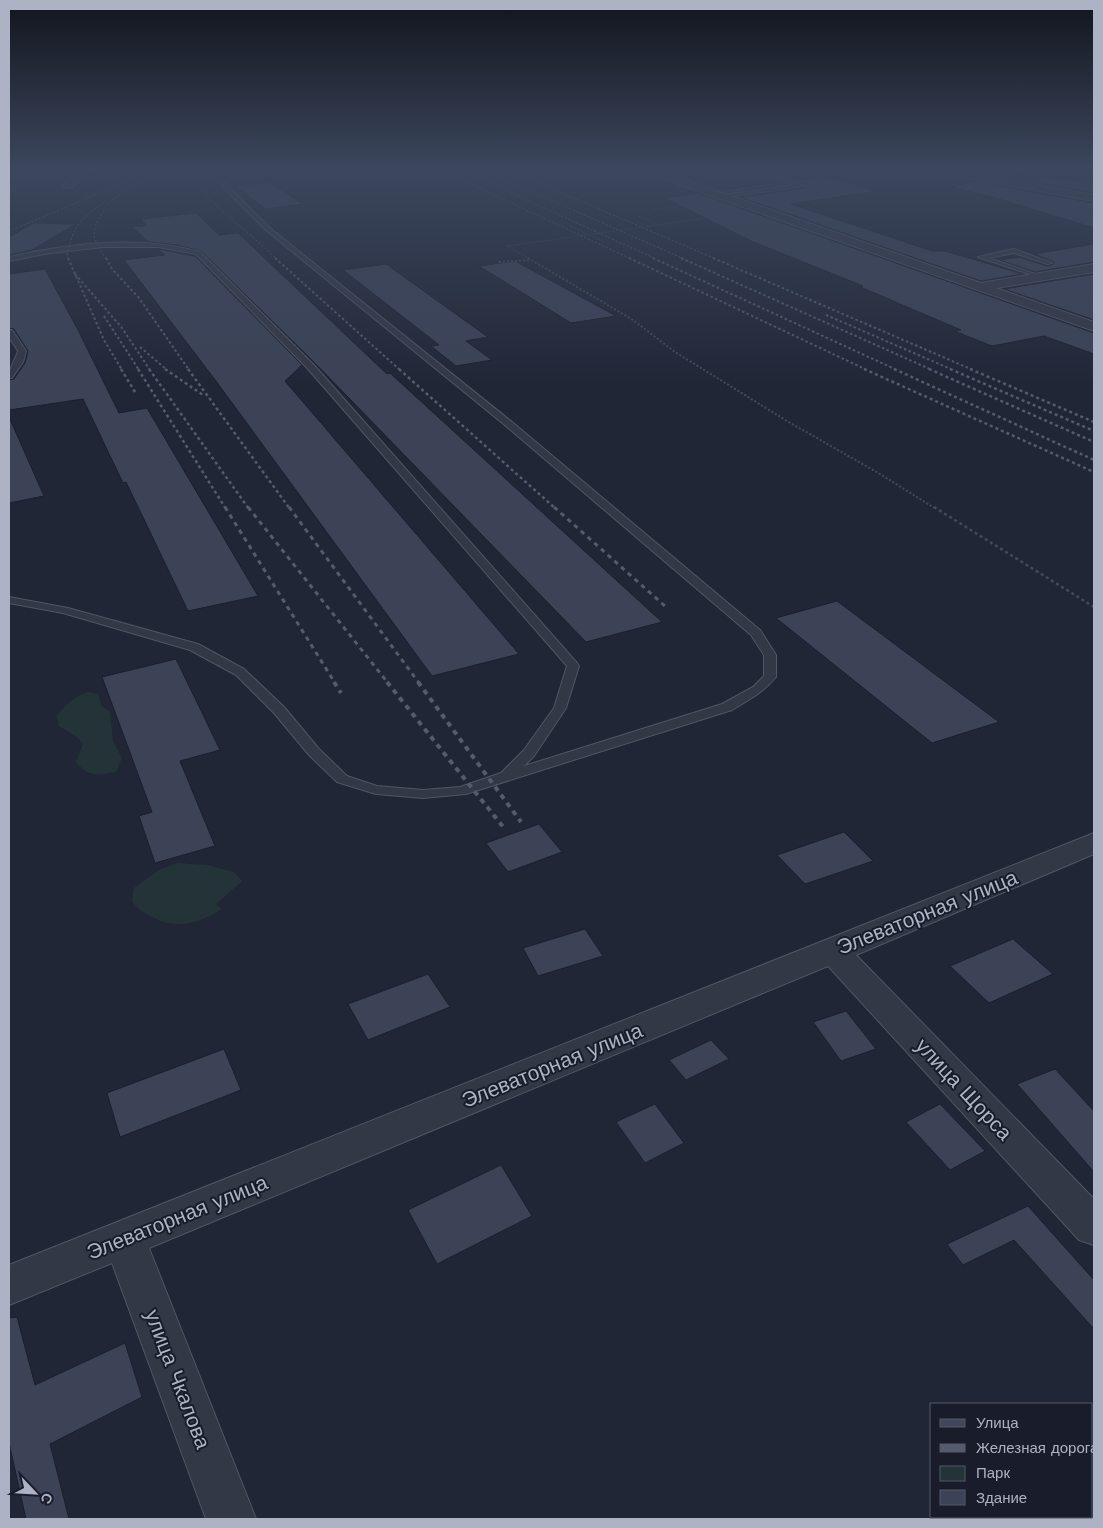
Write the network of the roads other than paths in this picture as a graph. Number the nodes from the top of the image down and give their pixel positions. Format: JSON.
{"nodes":[{"id":1,"x":284,"y":242,"type":"edge"},
{"id":2,"x":852,"y":242,"type":"edge"},
{"id":3,"x":9,"y":259,"type":"edge"},
{"id":4,"x":1049,"y":263,"type":"dead end"},
{"id":5,"x":1094,"y":268,"type":"edge"},
{"id":6,"x":1042,"y":278,"type":"junction"},
{"id":7,"x":980,"y":287,"type":"junction"},
{"id":8,"x":1094,"y":327,"type":"edge"},
{"id":9,"x":9,"y":332,"type":"edge"},
{"id":10,"x":9,"y":376,"type":"edge"},
{"id":11,"x":9,"y":600,"type":"edge"},
{"id":12,"x":506,"y":776,"type":"junction"},
{"id":13,"x":1094,"y":842,"type":"edge"},
{"id":14,"x":833,"y":951,"type":"junction"},
{"id":15,"x":1094,"y":1227,"type":"edge"},
{"id":16,"x":124,"y":1238,"type":"junction"},
{"id":17,"x":9,"y":1285,"type":"edge"},
{"id":18,"x":231,"y":1519,"type":"edge"}],
"edges":[{"from":1,"to":12,"type":"lane"},
{"from":2,"to":7,"type":"street"},
{"from":3,"to":12,"type":"lane"},
{"from":4,"to":6,"type":"lane"},
{"from":5,"to":6,"type":"street"},
{"from":6,"to":7,"type":"street"},
{"from":7,"to":8,"type":"street"},
{"from":9,"to":10,"type":"lane"},
{"from":11,"to":12,"type":"lane"},
{"from":13,"to":14,"type":"street","name":"Элеваторная улица"},
{"from":14,"to":15,"type":"street","name":"улица Щорса"},
{"from":14,"to":16,"type":"street","name":"Элеваторная улица"},
{"from":16,"to":17,"type":"street","name":"Элеваторная улица"},
{"from":16,"to":18,"type":"street","name":"улица Чкалова"}]}
